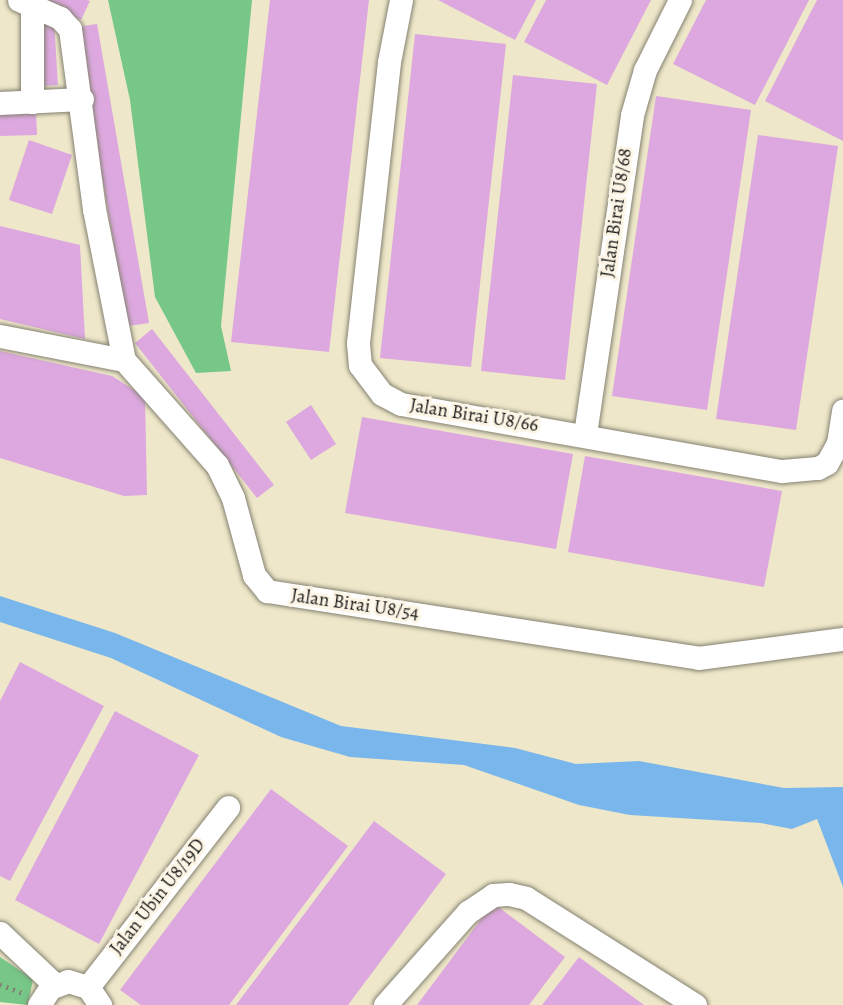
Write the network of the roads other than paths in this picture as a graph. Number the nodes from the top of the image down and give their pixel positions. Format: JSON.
{"nodes":[{"id":1,"x":401,"y":0,"type":"edge"},
{"id":2,"x":680,"y":0,"type":"edge"},
{"id":3,"x":25,"y":3,"type":"edge"},
{"id":4,"x":82,"y":99,"type":"junction"},
{"id":5,"x":32,"y":102,"type":"junction"},
{"id":6,"x":0,"y":103,"type":"edge"},
{"id":7,"x":0,"y":336,"type":"edge"},
{"id":8,"x":124,"y":360,"type":"junction"},
{"id":9,"x":843,"y":410,"type":"edge"},
{"id":10,"x":584,"y":434,"type":"junction"},
{"id":11,"x":843,"y":639,"type":"edge"},
{"id":12,"x":228,"y":807,"type":"dead end"},
{"id":13,"x":0,"y":933,"type":"edge"},
{"id":14,"x":55,"y":985,"type":"junction"},
{"id":15,"x":94,"y":996,"type":"edge"},
{"id":16,"x":39,"y":1005,"type":"edge"},
{"id":17,"x":385,"y":1005,"type":"edge"},
{"id":18,"x":695,"y":1005,"type":"edge"}],
"edges":[{"from":1,"to":10,"type":"street","name":"Jalan Birai U8/66"},
{"from":2,"to":10,"type":"street","name":"Jalan Birai U8/68"},
{"from":3,"to":4,"type":"street"},
{"from":3,"to":5,"type":"street"},
{"from":4,"to":5,"type":"street"},
{"from":4,"to":8,"type":"street"},
{"from":5,"to":6,"type":"street"},
{"from":7,"to":8,"type":"street"},
{"from":8,"to":11,"type":"street","name":"Jalan Birai U8/54"},
{"from":9,"to":10,"type":"street","name":"Jalan Birai U8/66"},
{"from":12,"to":15,"type":"street","name":"Jalan Ubin U8/19D"},
{"from":13,"to":14,"type":"street"},
{"from":14,"to":15,"type":"street"},
{"from":14,"to":16,"type":"street"},
{"from":17,"to":18,"type":"street"}]}
